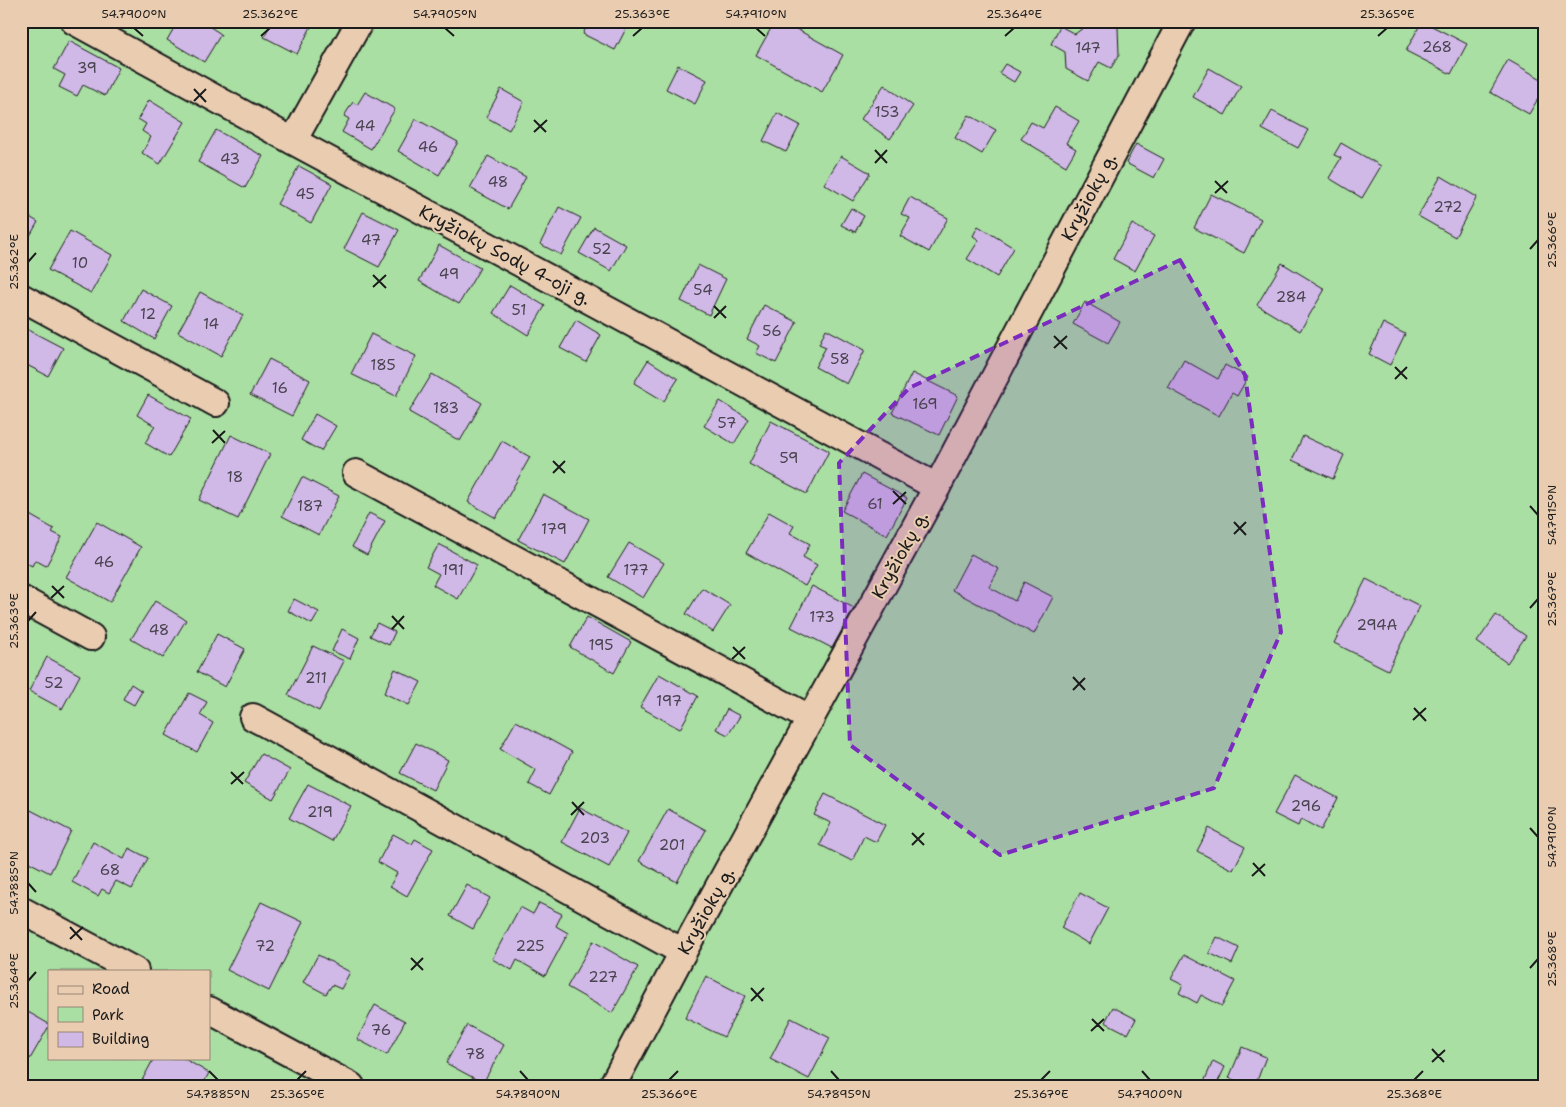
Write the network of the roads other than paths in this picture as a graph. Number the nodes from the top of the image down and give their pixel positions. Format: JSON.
{"nodes":[{"id":1,"x":74,"y":21,"type":"edge"},
{"id":2,"x":360,"y":21,"type":"edge"},
{"id":3,"x":1182,"y":21,"type":"edge"},
{"id":4,"x":293,"y":141,"type":"junction"},
{"id":5,"x":21,"y":297,"type":"edge"},
{"id":6,"x":216,"y":402,"type":"dead end"},
{"id":7,"x":356,"y":473,"type":"dead end"},
{"id":8,"x":937,"y":487,"type":"junction"},
{"id":9,"x":21,"y":599,"type":"edge"},
{"id":10,"x":91,"y":637,"type":"dead end"},
{"id":11,"x":253,"y":717,"type":"dead end"},
{"id":12,"x":811,"y":719,"type":"junction"},
{"id":13,"x":21,"y":910,"type":"edge"},
{"id":14,"x":683,"y":952,"type":"junction"},
{"id":15,"x":133,"y":970,"type":"edge"},
{"id":16,"x":210,"y":1011,"type":"edge"},
{"id":17,"x":352,"y":1086,"type":"edge"},
{"id":18,"x":612,"y":1086,"type":"edge"}],
"edges":[{"from":1,"to":4,"type":"street","name":"Kryžiokų Sodų 4-oji g."},
{"from":2,"to":4,"type":"street"},
{"from":3,"to":8,"type":"street","name":"Kryžiokų g."},
{"from":4,"to":8,"type":"street","name":"Kryžiokų Sodų 4-oji g."},
{"from":5,"to":6,"type":"street"},
{"from":7,"to":12,"type":"street"},
{"from":8,"to":12,"type":"street","name":"Kryžiokų g."},
{"from":9,"to":10,"type":"street"},
{"from":11,"to":14,"type":"street"},
{"from":12,"to":14,"type":"street","name":"Kryžiokų g."},
{"from":13,"to":15,"type":"street"},
{"from":14,"to":18,"type":"street","name":"Kryžiokų g."},
{"from":16,"to":17,"type":"street"}]}
